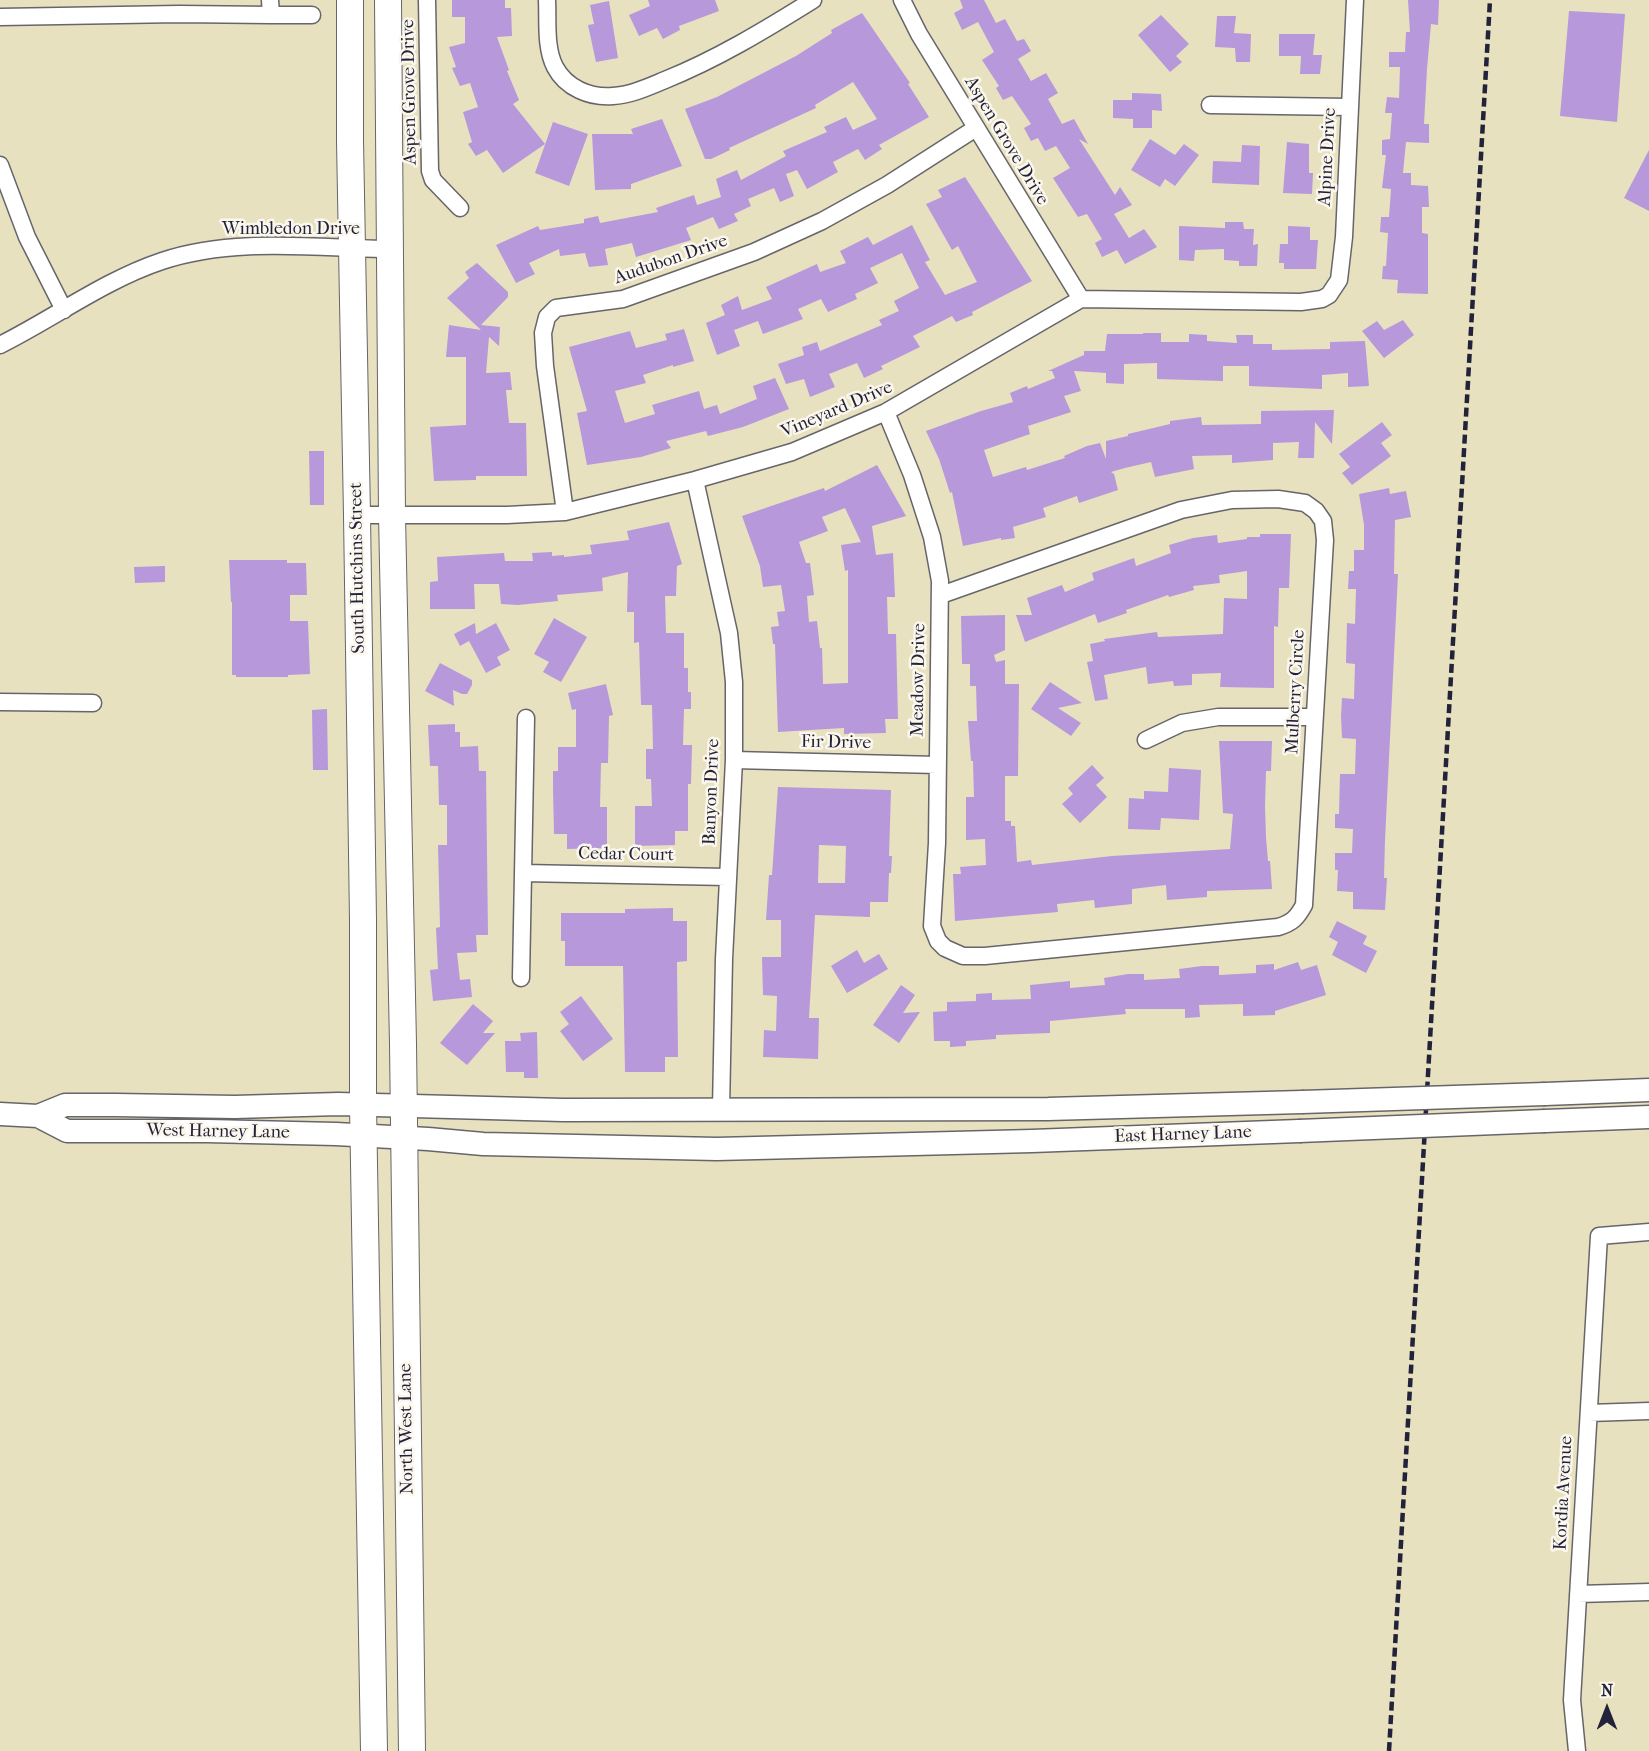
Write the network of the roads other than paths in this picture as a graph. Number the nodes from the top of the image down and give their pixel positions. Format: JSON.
{"nodes":[{"id":1,"x":350,"y":0,"type":"edge"},
{"id":2,"x":388,"y":0,"type":"edge"},
{"id":3,"x":427,"y":0,"type":"edge"},
{"id":4,"x":547,"y":0,"type":"edge"},
{"id":5,"x":813,"y":0,"type":"edge"},
{"id":6,"x":902,"y":0,"type":"edge"},
{"id":7,"x":1355,"y":0,"type":"edge"},
{"id":8,"x":270,"y":8,"type":"edge"},
{"id":9,"x":312,"y":15,"type":"dead end"},
{"id":10,"x":0,"y":17,"type":"edge"},
{"id":11,"x":1210,"y":105,"type":"dead end"},
{"id":12,"x":1349,"y":107,"type":"junction"},
{"id":13,"x":976,"y":128,"type":"junction"},
{"id":14,"x":0,"y":165,"type":"edge"},
{"id":15,"x":460,"y":208,"type":"dead end"},
{"id":16,"x":351,"y":248,"type":"junction"},
{"id":17,"x":389,"y":249,"type":"junction"},
{"id":18,"x":1081,"y":300,"type":"junction"},
{"id":19,"x":64,"y":310,"type":"junction"},
{"id":20,"x":0,"y":345,"type":"edge"},
{"id":21,"x":886,"y":412,"type":"junction"},
{"id":22,"x":694,"y":480,"type":"junction"},
{"id":23,"x":564,"y":512,"type":"junction"},
{"id":24,"x":357,"y":515,"type":"junction"},
{"id":25,"x":392,"y":515,"type":"junction"},
{"id":26,"x":941,"y":596,"type":"junction"},
{"id":27,"x":0,"y":702,"type":"edge"},
{"id":28,"x":93,"y":703,"type":"dead end"},
{"id":29,"x":1314,"y":717,"type":"junction"},
{"id":30,"x":526,"y":718,"type":"dead end"},
{"id":31,"x":1146,"y":740,"type":"dead end"},
{"id":32,"x":734,"y":760,"type":"junction"},
{"id":33,"x":937,"y":765,"type":"junction"},
{"id":34,"x":523,"y":873,"type":"junction"},
{"id":35,"x":727,"y":877,"type":"junction"},
{"id":36,"x":951,"y":951,"type":"joint"},
{"id":37,"x":521,"y":978,"type":"dead end"},
{"id":38,"x":1649,"y":1090,"type":"edge"},
{"id":39,"x":363,"y":1105,"type":"junction"},
{"id":40,"x":403,"y":1106,"type":"junction"},
{"id":41,"x":721,"y":1109,"type":"junction"},
{"id":42,"x":0,"y":1114,"type":"edge"},
{"id":43,"x":38,"y":1116,"type":"junction"},
{"id":44,"x":1649,"y":1117,"type":"edge"},
{"id":45,"x":364,"y":1137,"type":"junction"},
{"id":46,"x":403,"y":1138,"type":"junction"},
{"id":47,"x":1649,"y":1232,"type":"edge"},
{"id":48,"x":1649,"y":1412,"type":"edge"},
{"id":49,"x":1589,"y":1413,"type":"junction"},
{"id":50,"x":1649,"y":1592,"type":"edge"},
{"id":51,"x":1578,"y":1594,"type":"junction"},
{"id":52,"x":374,"y":1751,"type":"edge"},
{"id":53,"x":412,"y":1751,"type":"edge"},
{"id":54,"x":1577,"y":1751,"type":"edge"}],
"edges":[{"from":1,"to":16,"type":"main road","name":"South Hutchins Street"},
{"from":2,"to":17,"type":"main road","name":"South Hutchins Street"},
{"from":3,"to":15,"type":"street","name":"Aspen Grove Drive"},
{"from":4,"to":5,"type":"street"},
{"from":6,"to":13,"type":"street","name":"Aspen Grove Drive"},
{"from":7,"to":12,"type":"street","name":"Alpine Drive"},
{"from":8,"to":9,"type":"street"},
{"from":8,"to":10,"type":"street"},
{"from":11,"to":12,"type":"street"},
{"from":12,"to":18,"type":"street","name":"Alpine Drive"},
{"from":13,"to":18,"type":"street","name":"Aspen Grove Drive"},
{"from":13,"to":23,"type":"street","name":"Audubon Drive"},
{"from":14,"to":19,"type":"street"},
{"from":16,"to":17,"type":"street","name":"Wimbledon Drive"},
{"from":16,"to":19,"type":"street","name":"Wimbledon Drive"},
{"from":16,"to":24,"type":"main road","name":"South Hutchins Street"},
{"from":17,"to":25,"type":"main road","name":"South Hutchins Street"},
{"from":18,"to":21,"type":"street","name":"Vineyard Drive"},
{"from":19,"to":20,"type":"street","name":"Wimbledon Drive"},
{"from":21,"to":22,"type":"street","name":"Vineyard Drive"},
{"from":21,"to":26,"type":"street","name":"Meadow Drive"},
{"from":22,"to":23,"type":"street","name":"Vineyard Drive"},
{"from":22,"to":32,"type":"street","name":"Banyon Drive"},
{"from":23,"to":25,"type":"street","name":"Vineyard Drive"},
{"from":24,"to":25,"type":"street","name":"Vineyard Drive"},
{"from":24,"to":39,"type":"main road","name":"South Hutchins Street"},
{"from":25,"to":40,"type":"main road","name":"South Hutchins Street"},
{"from":26,"to":29,"type":"street","name":"Mulberry Circle"},
{"from":26,"to":33,"type":"street","name":"Meadow Drive"},
{"from":27,"to":28,"type":"street"},
{"from":29,"to":31,"type":"street"},
{"from":29,"to":36,"type":"street","name":"Mulberry Circle"},
{"from":30,"to":34,"type":"street"},
{"from":32,"to":33,"type":"street","name":"Fir Drive"},
{"from":32,"to":35,"type":"street","name":"Banyon Drive"},
{"from":33,"to":36,"type":"street","name":"Meadow Drive"},
{"from":34,"to":35,"type":"street","name":"Cedar Court"},
{"from":34,"to":37,"type":"street"},
{"from":35,"to":41,"type":"street","name":"Banyon Drive"},
{"from":38,"to":41,"type":"main road","name":"East Harney Lane","bridge":true},
{"from":39,"to":40,"type":"main road","name":"West Harney Lane"},
{"from":39,"to":43,"type":"main road","name":"West Harney Lane"},
{"from":39,"to":45,"type":"main road","name":"South Hutchins Street"},
{"from":40,"to":41,"type":"main road","name":"East Harney Lane"},
{"from":40,"to":46,"type":"main road","name":"North West Lane"},
{"from":42,"to":43,"type":"main road","name":"West Harney Lane"},
{"from":43,"to":45,"type":"main road","name":"West Harney Lane"},
{"from":44,"to":46,"type":"main road","name":"East Harney Lane","bridge":true},
{"from":45,"to":46,"type":"main road","name":"West Harney Lane"},
{"from":45,"to":52,"type":"main road"},
{"from":46,"to":53,"type":"main road","name":"North West Lane"},
{"from":47,"to":49,"type":"street","name":"Kordia Avenue"},
{"from":48,"to":49,"type":"street"},
{"from":49,"to":51,"type":"street","name":"Kordia Avenue"},
{"from":50,"to":51,"type":"street"},
{"from":51,"to":54,"type":"street","name":"Kordia Avenue"}]}
